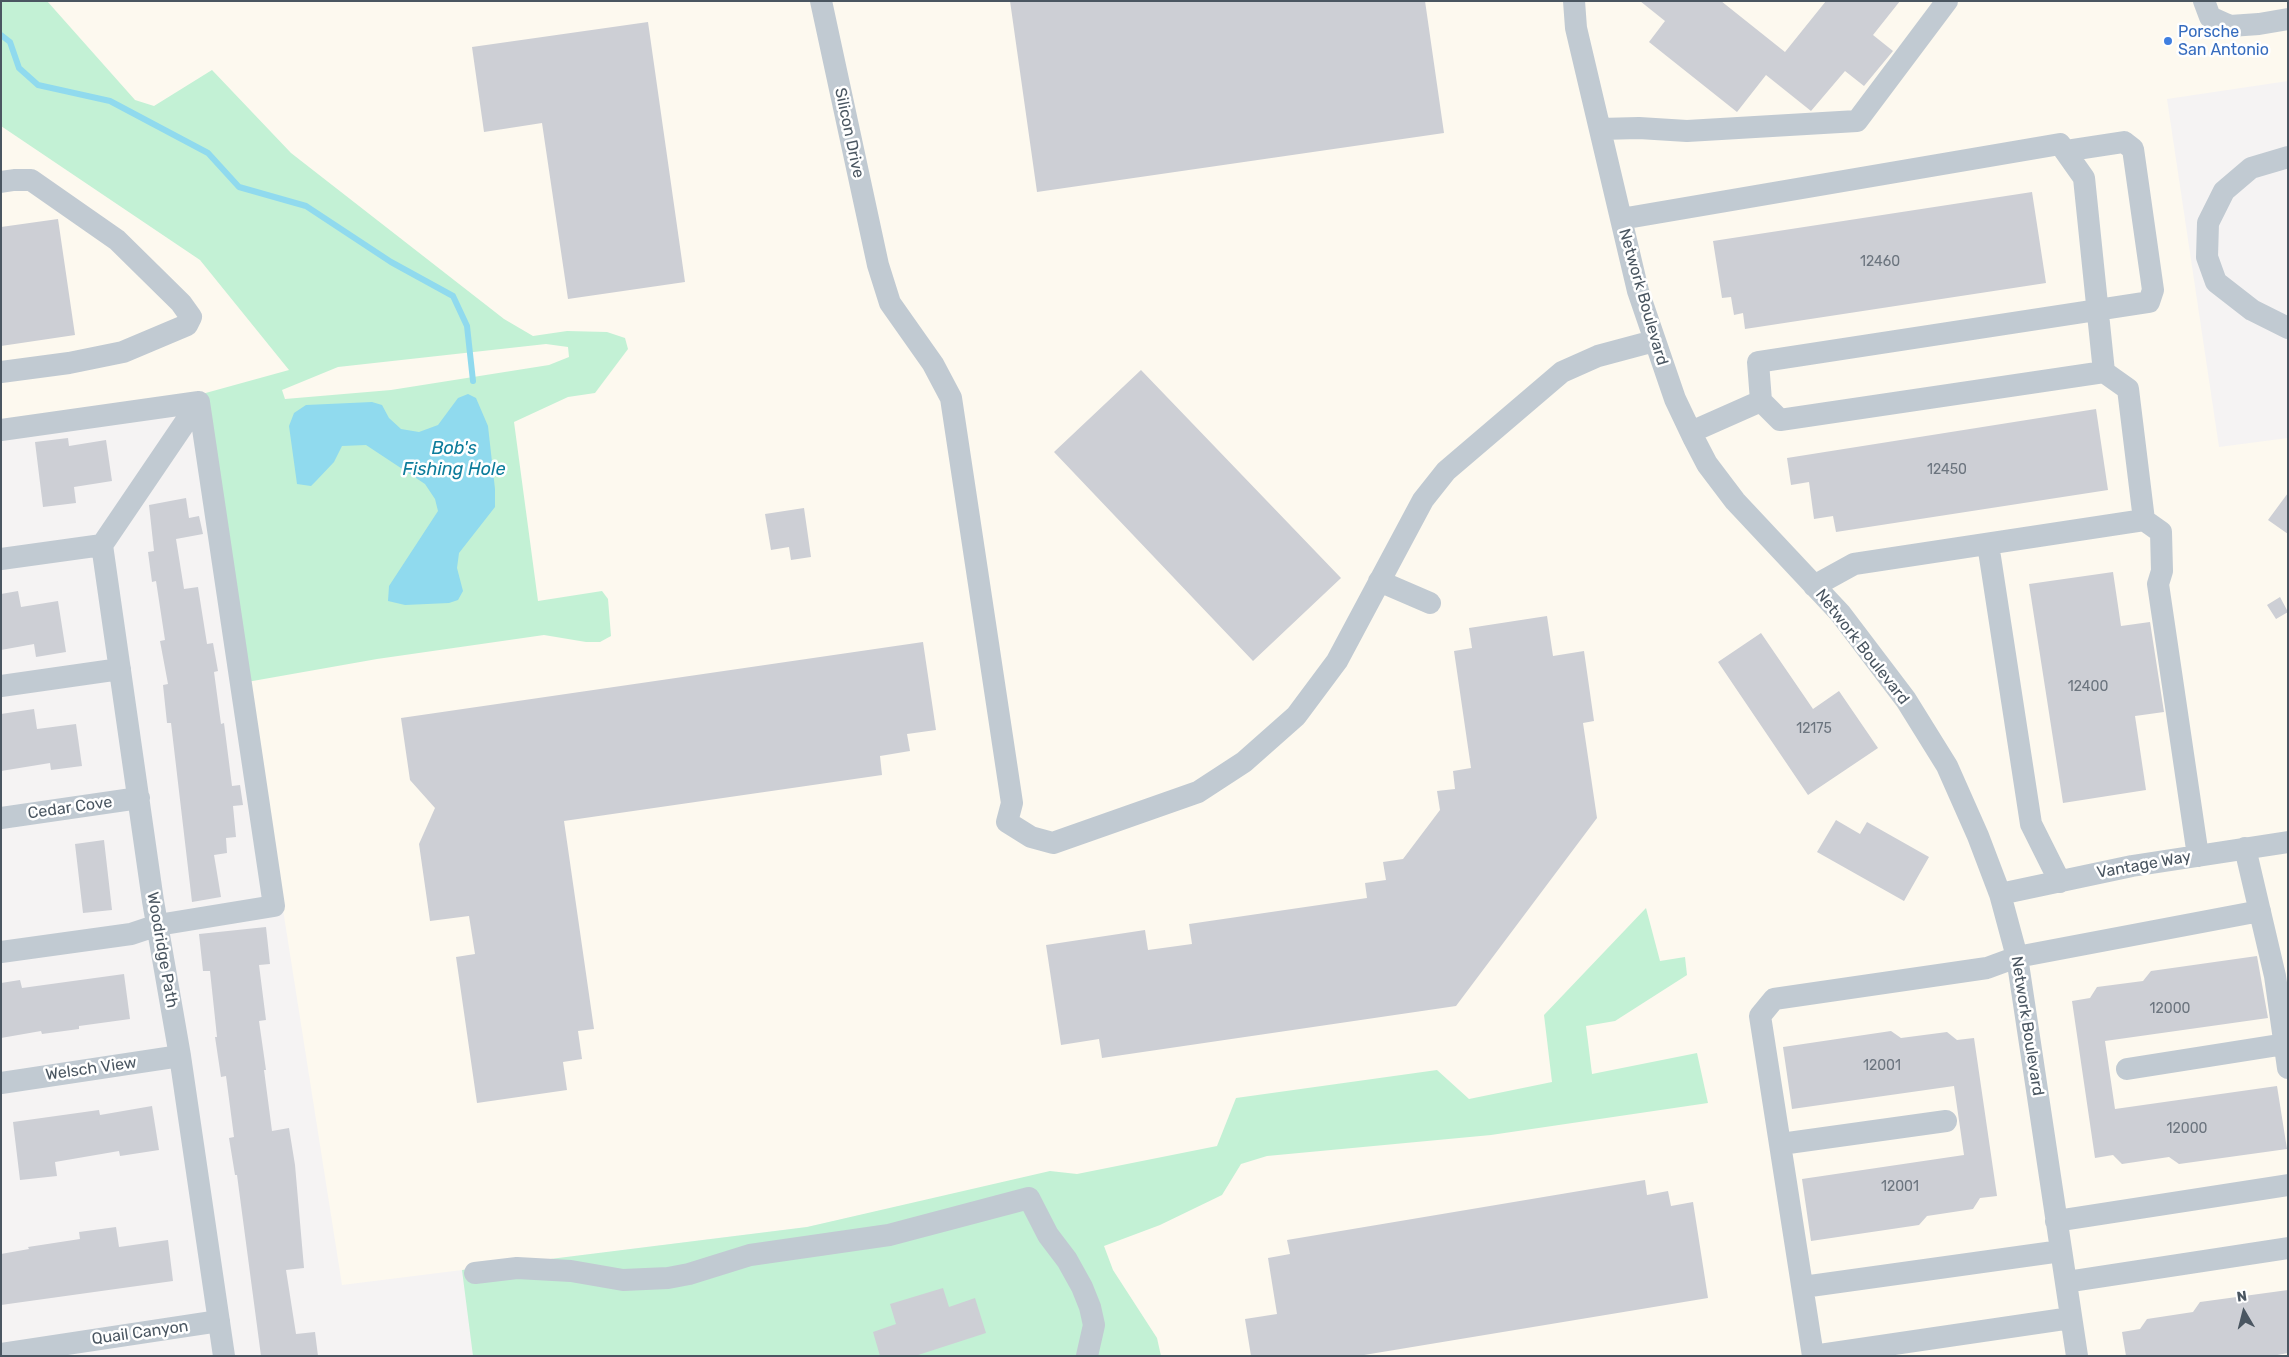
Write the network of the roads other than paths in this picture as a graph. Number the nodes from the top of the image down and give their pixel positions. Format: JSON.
{"nodes":[{"id":1,"x":821,"y":1,"type":"edge"},
{"id":2,"x":1574,"y":1,"type":"edge"},
{"id":3,"x":1947,"y":1,"type":"edge"},
{"id":4,"x":2204,"y":1,"type":"edge"},
{"id":5,"x":2288,"y":19,"type":"edge"},
{"id":6,"x":1600,"y":130,"type":"junction"},
{"id":7,"x":2065,"y":151,"type":"junction"},
{"id":8,"x":2288,"y":157,"type":"edge"},
{"id":9,"x":5,"y":177,"type":"edge"},
{"id":10,"x":1621,"y":219,"type":"junction"},
{"id":11,"x":2098,"y":310,"type":"junction"},
{"id":12,"x":2288,"y":328,"type":"edge"},
{"id":13,"x":1654,"y":341,"type":"junction"},
{"id":14,"x":1,"y":372,"type":"edge"},
{"id":15,"x":2104,"y":372,"type":"junction"},
{"id":16,"x":1761,"y":401,"type":"junction"},
{"id":17,"x":199,"y":402,"type":"junction"},
{"id":18,"x":1,"y":430,"type":"edge"},
{"id":19,"x":1691,"y":432,"type":"junction"},
{"id":20,"x":2144,"y":520,"type":"junction"},
{"id":21,"x":1988,"y":544,"type":"junction"},
{"id":22,"x":102,"y":545,"type":"junction"},
{"id":23,"x":1,"y":560,"type":"edge"},
{"id":24,"x":1379,"y":581,"type":"junction"},
{"id":25,"x":1814,"y":586,"type":"junction"},
{"id":26,"x":1430,"y":603,"type":"dead end"},
{"id":27,"x":120,"y":669,"type":"junction"},
{"id":28,"x":1,"y":686,"type":"edge"},
{"id":29,"x":139,"y":798,"type":"junction"},
{"id":30,"x":1,"y":818,"type":"edge"},
{"id":31,"x":2288,"y":842,"type":"edge"},
{"id":32,"x":2245,"y":848,"type":"junction"},
{"id":33,"x":2198,"y":856,"type":"junction"},
{"id":34,"x":2060,"y":882,"type":"junction"},
{"id":35,"x":2000,"y":894,"type":"junction"},
{"id":36,"x":2260,"y":911,"type":"junction"},
{"id":37,"x":158,"y":925,"type":"junction"},
{"id":38,"x":1,"y":952,"type":"edge"},
{"id":39,"x":2017,"y":957,"type":"junction"},
{"id":40,"x":2284,"y":1044,"type":"junction"},
{"id":41,"x":180,"y":1056,"type":"junction"},
{"id":42,"x":2288,"y":1068,"type":"edge"},
{"id":43,"x":2126,"y":1069,"type":"dead end"},
{"id":44,"x":1,"y":1083,"type":"edge"},
{"id":45,"x":1946,"y":1121,"type":"dead end"},
{"id":46,"x":1781,"y":1144,"type":"junction"},
{"id":47,"x":2288,"y":1185,"type":"edge"},
{"id":48,"x":2056,"y":1221,"type":"junction"},
{"id":49,"x":2288,"y":1248,"type":"edge"},
{"id":50,"x":2061,"y":1251,"type":"junction"},
{"id":51,"x":475,"y":1273,"type":"dead end"},
{"id":52,"x":2066,"y":1282,"type":"junction"},
{"id":53,"x":1804,"y":1287,"type":"junction"},
{"id":54,"x":2071,"y":1318,"type":"junction"},
{"id":55,"x":219,"y":1321,"type":"junction"},
{"id":56,"x":1,"y":1354,"type":"edge"},
{"id":57,"x":224,"y":1356,"type":"edge"},
{"id":58,"x":1087,"y":1356,"type":"edge"},
{"id":59,"x":1813,"y":1356,"type":"edge"},
{"id":60,"x":2077,"y":1356,"type":"edge"}],
"edges":[{"from":1,"to":24,"type":"street","name":"Silicon Drive"},
{"from":2,"to":6,"type":"street","name":"Network Boulevard"},
{"from":3,"to":6,"type":"street"},
{"from":4,"to":5,"type":"street"},
{"from":6,"to":10,"type":"street","name":"Network Boulevard"},
{"from":7,"to":10,"type":"street"},
{"from":7,"to":11,"type":"street"},
{"from":7,"to":11,"type":"street"},
{"from":8,"to":12,"type":"street"},
{"from":9,"to":14,"type":"street"},
{"from":10,"to":13,"type":"street","name":"Network Boulevard"},
{"from":11,"to":15,"type":"street"},
{"from":11,"to":16,"type":"street"},
{"from":13,"to":19,"type":"street","name":"Network Boulevard"},
{"from":13,"to":24,"type":"street"},
{"from":15,"to":16,"type":"street"},
{"from":15,"to":20,"type":"street"},
{"from":16,"to":19,"type":"street"},
{"from":17,"to":18,"type":"street"},
{"from":17,"to":22,"type":"street"},
{"from":17,"to":37,"type":"street"},
{"from":19,"to":25,"type":"street","name":"Network Boulevard"},
{"from":20,"to":21,"type":"street"},
{"from":20,"to":33,"type":"street"},
{"from":21,"to":25,"type":"street"},
{"from":21,"to":34,"type":"street"},
{"from":22,"to":23,"type":"street"},
{"from":22,"to":27,"type":"street","name":"Woodridge Path"},
{"from":24,"to":26,"type":"street"},
{"from":25,"to":35,"type":"street","name":"Network Boulevard"},
{"from":27,"to":28,"type":"street"},
{"from":27,"to":29,"type":"street","name":"Woodridge Path"},
{"from":29,"to":30,"type":"street","name":"Cedar Cove"},
{"from":29,"to":37,"type":"street","name":"Woodridge Path"},
{"from":31,"to":32,"type":"street","name":"Vantage Way"},
{"from":32,"to":33,"type":"street","name":"Vantage Way"},
{"from":32,"to":36,"type":"street"},
{"from":33,"to":34,"type":"street","name":"Vantage Way"},
{"from":34,"to":35,"type":"street","name":"Vantage Way"},
{"from":35,"to":39,"type":"street","name":"Network Boulevard"},
{"from":36,"to":39,"type":"street"},
{"from":36,"to":40,"type":"street"},
{"from":37,"to":38,"type":"street"},
{"from":37,"to":41,"type":"street","name":"Woodridge Path"},
{"from":39,"to":46,"type":"street"},
{"from":39,"to":48,"type":"street","name":"Network Boulevard"},
{"from":40,"to":42,"type":"street"},
{"from":40,"to":43,"type":"street"},
{"from":41,"to":44,"type":"street","name":"Welsch View"},
{"from":41,"to":55,"type":"street","name":"Woodridge Path"},
{"from":45,"to":46,"type":"street"},
{"from":46,"to":53,"type":"street"},
{"from":47,"to":48,"type":"street"},
{"from":48,"to":50,"type":"street","name":"Network Boulevard"},
{"from":49,"to":52,"type":"street"},
{"from":50,"to":52,"type":"street","name":"Network Boulevard"},
{"from":50,"to":53,"type":"street"},
{"from":51,"to":58,"type":"street"},
{"from":52,"to":54,"type":"street","name":"Network Boulevard"},
{"from":53,"to":59,"type":"street"},
{"from":54,"to":59,"type":"street"},
{"from":54,"to":60,"type":"street","name":"Network Boulevard"},
{"from":55,"to":56,"type":"street","name":"Quail Canyon"},
{"from":55,"to":57,"type":"street","name":"Woodridge Path"}]}
